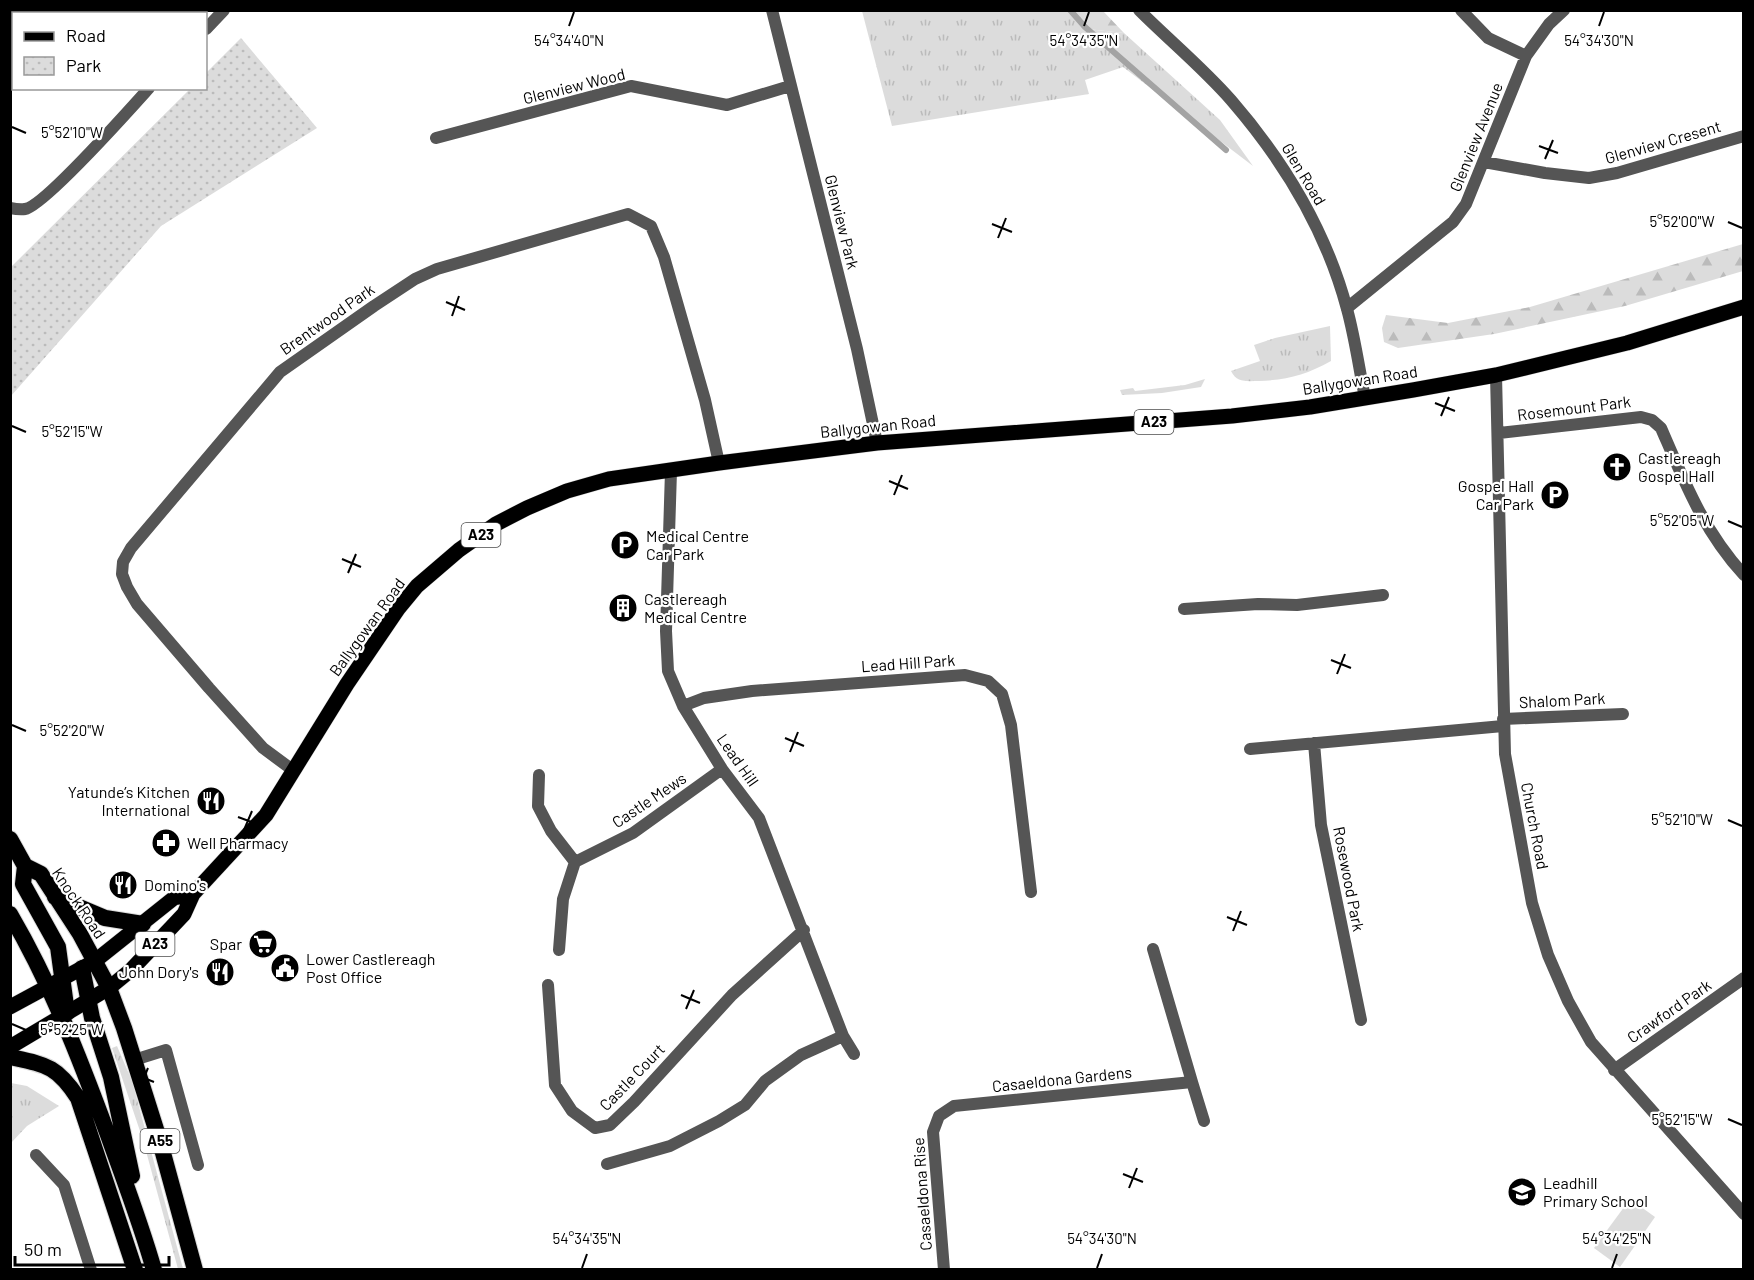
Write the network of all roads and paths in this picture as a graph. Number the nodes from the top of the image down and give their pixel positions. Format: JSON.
{"nodes":[{"id":1,"x":224,"y":10,"type":"edge"},
{"id":2,"x":772,"y":10,"type":"edge"},
{"id":3,"x":1139,"y":10,"type":"edge"},
{"id":4,"x":1461,"y":10,"type":"edge"},
{"id":5,"x":1564,"y":10,"type":"edge"},
{"id":6,"x":207,"y":27,"type":"edge"},
{"id":7,"x":1526,"y":56,"type":"junction"},
{"id":8,"x":790,"y":86,"type":"junction"},
{"id":9,"x":147,"y":90,"type":"edge"},
{"id":10,"x":1743,"y":136,"type":"edge"},
{"id":11,"x":436,"y":138,"type":"dead end"},
{"id":12,"x":1484,"y":162,"type":"junction"},
{"id":13,"x":10,"y":208,"type":"edge"},
{"id":14,"x":1347,"y":308,"type":"junction"},
{"id":15,"x":1743,"y":308,"type":"edge"},
{"id":16,"x":1496,"y":375,"type":"junction"},
{"id":17,"x":1365,"y":398,"type":"junction"},
{"id":18,"x":1499,"y":433,"type":"junction"},
{"id":19,"x":877,"y":443,"type":"junction"},
{"id":20,"x":719,"y":463,"type":"junction"},
{"id":21,"x":671,"y":471,"type":"junction"},
{"id":22,"x":1743,"y":574,"type":"edge"},
{"id":23,"x":1383,"y":595,"type":"dead end"},
{"id":24,"x":1184,"y":609,"type":"dead end"},
{"id":25,"x":683,"y":706,"type":"junction"},
{"id":26,"x":1623,"y":714,"type":"dead end"},
{"id":27,"x":1503,"y":723,"type":"junction"},
{"id":28,"x":1314,"y":743,"type":"junction"},
{"id":29,"x":1250,"y":749,"type":"dead end"},
{"id":30,"x":722,"y":769,"type":"junction"},
{"id":31,"x":294,"y":771,"type":"junction"},
{"id":32,"x":539,"y":775,"type":"dead end"},
{"id":33,"x":10,"y":839,"type":"edge"},
{"id":34,"x":575,"y":862,"type":"junction"},
{"id":35,"x":25,"y":866,"type":"junction"},
{"id":36,"x":1031,"y":892,"type":"dead end"},
{"id":37,"x":193,"y":894,"type":"junction"},
{"id":38,"x":55,"y":896,"type":"junction"},
{"id":39,"x":10,"y":914,"type":"edge"},
{"id":40,"x":143,"y":924,"type":"junction"},
{"id":41,"x":804,"y":930,"type":"junction"},
{"id":42,"x":1153,"y":949,"type":"dead end"},
{"id":43,"x":559,"y":950,"type":"dead end"},
{"id":44,"x":89,"y":964,"type":"junction"},
{"id":45,"x":63,"y":978,"type":"junction"},
{"id":46,"x":1743,"y":978,"type":"edge"},
{"id":47,"x":548,"y":985,"type":"dead end"},
{"id":48,"x":48,"y":987,"type":"junction"},
{"id":49,"x":109,"y":988,"type":"junction"},
{"id":50,"x":89,"y":1000,"type":"junction"},
{"id":51,"x":10,"y":1007,"type":"edge"},
{"id":52,"x":65,"y":1015,"type":"junction"},
{"id":53,"x":1361,"y":1020,"type":"dead end"},
{"id":54,"x":843,"y":1036,"type":"junction"},
{"id":55,"x":10,"y":1047,"type":"edge"},
{"id":56,"x":854,"y":1054,"type":"dead end"},
{"id":57,"x":10,"y":1057,"type":"edge"},
{"id":58,"x":134,"y":1060,"type":"junction"},
{"id":59,"x":1614,"y":1070,"type":"junction"},
{"id":60,"x":1192,"y":1082,"type":"junction"},
{"id":61,"x":939,"y":1116,"type":"joint"},
{"id":62,"x":1204,"y":1120,"type":"dead end"},
{"id":63,"x":36,"y":1155,"type":"dead end"},
{"id":64,"x":607,"y":1164,"type":"dead end"},
{"id":65,"x":198,"y":1165,"type":"dead end"},
{"id":66,"x":1743,"y":1214,"type":"edge"},
{"id":67,"x":144,"y":1236,"type":"junction"},
{"id":68,"x":91,"y":1269,"type":"edge"},
{"id":69,"x":135,"y":1269,"type":"edge"},
{"id":70,"x":154,"y":1269,"type":"edge"},
{"id":71,"x":195,"y":1269,"type":"edge"},
{"id":72,"x":944,"y":1269,"type":"edge"}],
"edges":[{"from":1,"to":6,"type":"street"},
{"from":2,"to":8,"type":"street","name":"Glenview Park"},
{"from":3,"to":14,"type":"street","name":"Glen Road"},
{"from":4,"to":7,"type":"street"},
{"from":5,"to":7,"type":"street","name":"Glenview Avenue"},
{"from":7,"to":12,"type":"street","name":"Glenview Avenue"},
{"from":8,"to":11,"type":"street","name":"Glenview Wood"},
{"from":8,"to":19,"type":"street","name":"Glenview Park"},
{"from":9,"to":13,"type":"street"},
{"from":10,"to":12,"type":"street","name":"Glenview Cresent"},
{"from":12,"to":14,"type":"street","name":"Glenview Avenue"},
{"from":14,"to":17,"type":"street","name":"Glen Road"},
{"from":15,"to":16,"type":"main road","name":"Ballygowan Road","number":"A23"},
{"from":16,"to":17,"type":"main road","name":"Ballygowan Road","number":"A23"},
{"from":16,"to":18,"type":"street","name":"Church Road"},
{"from":17,"to":19,"type":"main road","name":"Ballygowan Road","number":"A23"},
{"from":18,"to":22,"type":"street","name":"Rosemount Park"},
{"from":18,"to":27,"type":"street","name":"Church Road"},
{"from":19,"to":20,"type":"main road","name":"Ballygowan Road","number":"A23"},
{"from":20,"to":21,"type":"main road","name":"Ballygowan Road","number":"A23"},
{"from":20,"to":31,"type":"street","name":"Brentwood Park"},
{"from":21,"to":25,"type":"street","name":"Lead Hill"},
{"from":21,"to":31,"type":"main road","name":"Ballygowan Road","number":"A23"},
{"from":23,"to":24,"type":"street"},
{"from":25,"to":30,"type":"street","name":"Lead Hill"},
{"from":25,"to":36,"type":"street","name":"Lead Hill Park"},
{"from":26,"to":27,"type":"street","name":"Shalom Park"},
{"from":27,"to":28,"type":"street"},
{"from":27,"to":59,"type":"street","name":"Church Road"},
{"from":28,"to":29,"type":"street"},
{"from":28,"to":53,"type":"street","name":"Rosewood Park"},
{"from":30,"to":34,"type":"street","name":"Castle Mews"},
{"from":30,"to":41,"type":"street","name":"Lead Hill"},
{"from":31,"to":37,"type":"main road","name":"Ballygowan Road","number":"A23"},
{"from":32,"to":34,"type":"street"},
{"from":33,"to":35,"type":"highway","name":"Knock Road","number":"A55"},
{"from":34,"to":43,"type":"street"},
{"from":35,"to":38,"type":"highway","name":"Knock Road","number":"A55"},
{"from":35,"to":45,"type":"highway"},
{"from":37,"to":40,"type":"main road","name":"Ballygowan Road","number":"A23"},
{"from":37,"to":49,"type":"main road","name":"Ballygowan Road","number":"A23"},
{"from":38,"to":40,"type":"highway"},
{"from":38,"to":44,"type":"highway","name":"Knock Road","number":"A55"},
{"from":39,"to":48,"type":"highway"},
{"from":40,"to":44,"type":"main road","name":"Ballygowan Road","number":"A23"},
{"from":41,"to":47,"type":"street","name":"Castle Court"},
{"from":41,"to":54,"type":"street","name":"Lead Hill"},
{"from":42,"to":60,"type":"street"},
{"from":44,"to":45,"type":"main road","number":"A23"},
{"from":44,"to":49,"type":"highway","number":"A55"},
{"from":44,"to":50,"type":"highway"},
{"from":45,"to":48,"type":"main road","number":"A23"},
{"from":45,"to":52,"type":"highway"},
{"from":46,"to":59,"type":"street","name":"Crawford Park"},
{"from":48,"to":51,"type":"main road","number":"A23"},
{"from":48,"to":52,"type":"highway"},
{"from":49,"to":50,"type":"main road","name":"Ballygowan Road","number":"A23"},
{"from":49,"to":58,"type":"highway","number":"A55"},
{"from":50,"to":52,"type":"main road","number":"A23"},
{"from":50,"to":67,"type":"highway"},
{"from":52,"to":55,"type":"main road","number":"A23"},
{"from":52,"to":67,"type":"highway"},
{"from":54,"to":56,"type":"street","name":"Lead Hill"},
{"from":54,"to":64,"type":"street"},
{"from":57,"to":69,"type":"highway"},
{"from":58,"to":65,"type":"street"},
{"from":58,"to":71,"type":"highway","number":"A55"},
{"from":59,"to":66,"type":"street","name":"Church Road"},
{"from":60,"to":61,"type":"street","name":"Casaeldona Gardens"},
{"from":60,"to":62,"type":"street"},
{"from":61,"to":72,"type":"street","name":"Casaeldona Rise"},
{"from":63,"to":68,"type":"street"},
{"from":67,"to":70,"type":"highway"}]}
